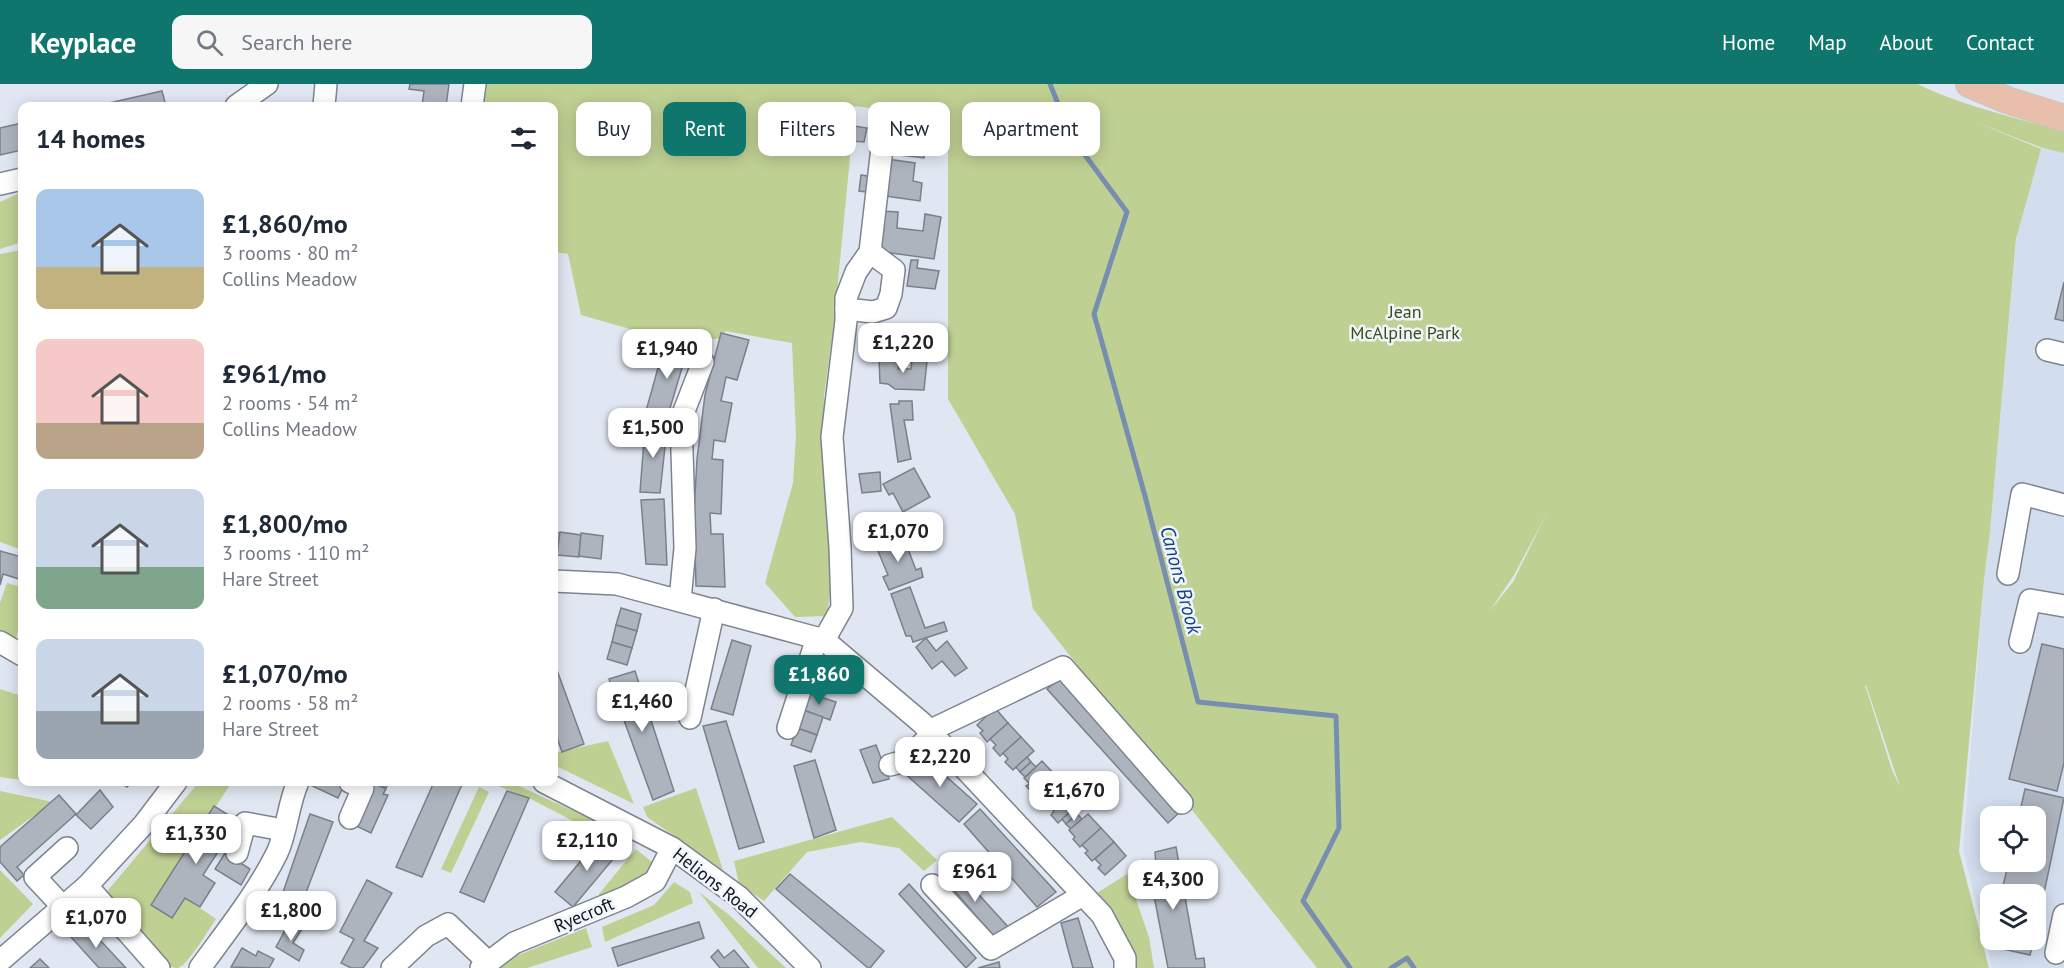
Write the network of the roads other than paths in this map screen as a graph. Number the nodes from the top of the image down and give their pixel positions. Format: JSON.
{"nodes":[{"id":1,"x":267,"y":84,"type":"edge"},
{"id":2,"x":326,"y":84,"type":"edge"},
{"id":3,"x":475,"y":84,"type":"edge"},
{"id":4,"x":1970,"y":84,"type":"edge"},
{"id":5,"x":242,"y":102,"type":"edge"},
{"id":6,"x":324,"y":102,"type":"edge"},
{"id":7,"x":473,"y":102,"type":"edge"},
{"id":8,"x":2064,"y":118,"type":"edge"},
{"id":9,"x":881,"y":156,"type":"edge"},
{"id":10,"x":18,"y":180,"type":"edge"},
{"id":11,"x":0,"y":184,"type":"edge"},
{"id":12,"x":870,"y":252,"type":"junction"},
{"id":13,"x":846,"y":315,"type":"junction"},
{"id":14,"x":703,"y":362,"type":"dead end"},
{"id":15,"x":2064,"y":505,"type":"edge"},
{"id":16,"x":2008,"y":574,"type":"dead end"},
{"id":17,"x":558,"y":580,"type":"edge"},
{"id":18,"x":680,"y":600,"type":"junction"},
{"id":19,"x":2064,"y":606,"type":"edge"},
{"id":20,"x":714,"y":609,"type":"junction"},
{"id":21,"x":821,"y":639,"type":"junction"},
{"id":22,"x":0,"y":642,"type":"edge"},
{"id":23,"x":2020,"y":642,"type":"dead end"},
{"id":24,"x":18,"y":653,"type":"edge"},
{"id":25,"x":690,"y":718,"type":"dead end"},
{"id":26,"x":788,"y":728,"type":"dead end"},
{"id":27,"x":931,"y":732,"type":"junction"},
{"id":28,"x":890,"y":765,"type":"dead end"},
{"id":29,"x":173,"y":786,"type":"edge"},
{"id":30,"x":296,"y":786,"type":"edge"},
{"id":31,"x":359,"y":786,"type":"edge"},
{"id":32,"x":552,"y":786,"type":"edge"},
{"id":33,"x":1182,"y":803,"type":"dead end"},
{"id":34,"x":350,"y":818,"type":"dead end"},
{"id":35,"x":283,"y":830,"type":"junction"},
{"id":36,"x":67,"y":848,"type":"dead end"},
{"id":37,"x":672,"y":848,"type":"junction"},
{"id":38,"x":237,"y":853,"type":"dead end"},
{"id":39,"x":932,"y":885,"type":"dead end"},
{"id":40,"x":87,"y":886,"type":"junction"},
{"id":41,"x":1083,"y":895,"type":"junction"},
{"id":42,"x":63,"y":907,"type":"junction"},
{"id":43,"x":2064,"y":915,"type":"edge"},
{"id":44,"x":2056,"y":953,"type":"dead end"},
{"id":45,"x":0,"y":961,"type":"edge"},
{"id":46,"x":484,"y":965,"type":"edge"},
{"id":47,"x":159,"y":968,"type":"edge"},
{"id":48,"x":200,"y":968,"type":"edge"},
{"id":49,"x":392,"y":968,"type":"edge"},
{"id":50,"x":810,"y":968,"type":"edge"},
{"id":51,"x":1125,"y":968,"type":"edge"}],
"edges":[{"from":1,"to":5,"type":"street"},
{"from":2,"to":6,"type":"street"},
{"from":3,"to":7,"type":"street"},
{"from":4,"to":8,"type":"main road"},
{"from":9,"to":12,"type":"street"},
{"from":10,"to":11,"type":"street"},
{"from":12,"to":13,"type":"street"},
{"from":12,"to":13,"type":"street"},
{"from":13,"to":21,"type":"street"},
{"from":14,"to":18,"type":"street"},
{"from":15,"to":16,"type":"street"},
{"from":17,"to":18,"type":"street"},
{"from":18,"to":20,"type":"street"},
{"from":19,"to":23,"type":"street"},
{"from":20,"to":21,"type":"street"},
{"from":20,"to":25,"type":"street"},
{"from":21,"to":26,"type":"street"},
{"from":21,"to":27,"type":"street"},
{"from":22,"to":24,"type":"street"},
{"from":27,"to":28,"type":"street"},
{"from":27,"to":33,"type":"street"},
{"from":27,"to":41,"type":"street"},
{"from":29,"to":40,"type":"street"},
{"from":30,"to":35,"type":"street"},
{"from":31,"to":34,"type":"street"},
{"from":32,"to":37,"type":"street","name":"Helions Road"},
{"from":35,"to":38,"type":"street"},
{"from":35,"to":48,"type":"street"},
{"from":36,"to":42,"type":"street"},
{"from":37,"to":46,"type":"street","name":"Ryecroft"},
{"from":37,"to":50,"type":"street","name":"Helions Road"},
{"from":39,"to":41,"type":"street"},
{"from":40,"to":42,"type":"street"},
{"from":40,"to":47,"type":"street"},
{"from":41,"to":51,"type":"street"},
{"from":42,"to":45,"type":"street"},
{"from":43,"to":44,"type":"street"},
{"from":46,"to":49,"type":"street"}]}
